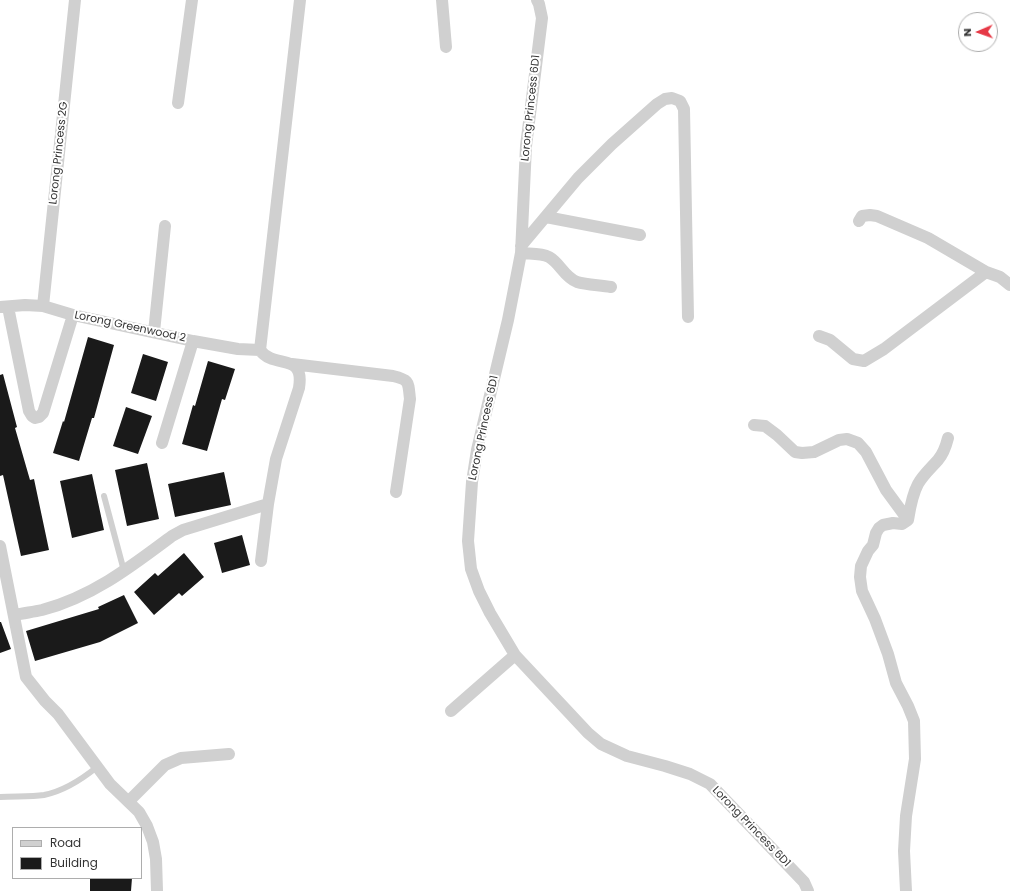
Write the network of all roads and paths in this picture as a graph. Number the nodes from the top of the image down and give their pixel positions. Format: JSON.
{"nodes":[{"id":1,"x":75,"y":0,"type":"edge"},
{"id":2,"x":192,"y":0,"type":"edge"},
{"id":3,"x":300,"y":0,"type":"edge"},
{"id":4,"x":442,"y":0,"type":"edge"},
{"id":5,"x":537,"y":0,"type":"edge"},
{"id":6,"x":446,"y":47,"type":"dead end"},
{"id":7,"x":178,"y":103,"type":"dead end"},
{"id":8,"x":546,"y":217,"type":"junction"},
{"id":9,"x":859,"y":221,"type":"dead end"},
{"id":10,"x":165,"y":226,"type":"dead end"},
{"id":11,"x":640,"y":235,"type":"dead end"},
{"id":12,"x":521,"y":249,"type":"junction"},
{"id":13,"x":986,"y":272,"type":"junction"},
{"id":14,"x":1010,"y":286,"type":"edge"},
{"id":15,"x":611,"y":287,"type":"dead end"},
{"id":16,"x":42,"y":306,"type":"junction"},
{"id":17,"x":4,"y":307,"type":"edge"},
{"id":18,"x":73,"y":315,"type":"junction"},
{"id":19,"x":688,"y":317,"type":"dead end"},
{"id":20,"x":154,"y":332,"type":"junction"},
{"id":21,"x":819,"y":336,"type":"dead end"},
{"id":22,"x":193,"y":341,"type":"junction"},
{"id":23,"x":260,"y":350,"type":"junction"},
{"id":24,"x":292,"y":364,"type":"junction"},
{"id":25,"x":754,"y":424,"type":"dead end"},
{"id":26,"x":948,"y":438,"type":"dead end"},
{"id":27,"x":162,"y":443,"type":"dead end"},
{"id":28,"x":396,"y":492,"type":"dead end"},
{"id":29,"x":104,"y":496,"type":"dead end"},
{"id":30,"x":268,"y":504,"type":"junction"},
{"id":31,"x":908,"y":520,"type":"junction"},
{"id":32,"x":0,"y":546,"type":"edge"},
{"id":33,"x":261,"y":561,"type":"dead end"},
{"id":34,"x":124,"y":571,"type":"junction"},
{"id":35,"x":15,"y":615,"type":"junction"},
{"id":36,"x":515,"y":655,"type":"junction"},
{"id":37,"x":451,"y":711,"type":"dead end"},
{"id":38,"x":229,"y":754,"type":"dead end"},
{"id":39,"x":96,"y":767,"type":"junction"},
{"id":40,"x":0,"y":797,"type":"edge"},
{"id":41,"x":129,"y":801,"type":"junction"},
{"id":42,"x":157,"y":891,"type":"edge"},
{"id":43,"x":808,"y":891,"type":"edge"},
{"id":44,"x":906,"y":891,"type":"edge"}],
"edges":[{"from":1,"to":16,"type":"street","name":"Lorong Princess 2G"},
{"from":2,"to":7,"type":"street"},
{"from":3,"to":23,"type":"street"},
{"from":4,"to":6,"type":"street"},
{"from":5,"to":12,"type":"street","name":"Lorong Princess 6D1"},
{"from":8,"to":11,"type":"street"},
{"from":8,"to":12,"type":"street"},
{"from":8,"to":19,"type":"street"},
{"from":9,"to":13,"type":"street"},
{"from":10,"to":20,"type":"street"},
{"from":12,"to":15,"type":"street"},
{"from":12,"to":36,"type":"street","name":"Lorong Princess 6D1"},
{"from":13,"to":14,"type":"street"},
{"from":13,"to":21,"type":"street"},
{"from":16,"to":17,"type":"street","name":"Lorong Greenwood 2"},
{"from":16,"to":18,"type":"street","name":"Lorong Greenwood 2"},
{"from":17,"to":18,"type":"street"},
{"from":18,"to":20,"type":"street","name":"Lorong Greenwood 2"},
{"from":20,"to":22,"type":"street","name":"Lorong Greenwood 2"},
{"from":22,"to":23,"type":"street","name":"Lorong Greenwood 2"},
{"from":22,"to":27,"type":"street"},
{"from":23,"to":24,"type":"street"},
{"from":24,"to":28,"type":"street"},
{"from":24,"to":30,"type":"street"},
{"from":25,"to":31,"type":"street"},
{"from":26,"to":31,"type":"street"},
{"from":29,"to":34,"type":"lane"},
{"from":30,"to":33,"type":"street"},
{"from":30,"to":34,"type":"street"},
{"from":31,"to":44,"type":"street"},
{"from":32,"to":35,"type":"street"},
{"from":34,"to":35,"type":"street"},
{"from":35,"to":39,"type":"street"},
{"from":36,"to":37,"type":"street"},
{"from":36,"to":43,"type":"street","name":"Lorong Princess 6D1"},
{"from":38,"to":41,"type":"street"},
{"from":39,"to":40,"type":"lane"},
{"from":39,"to":41,"type":"street"},
{"from":41,"to":42,"type":"street"}]}
